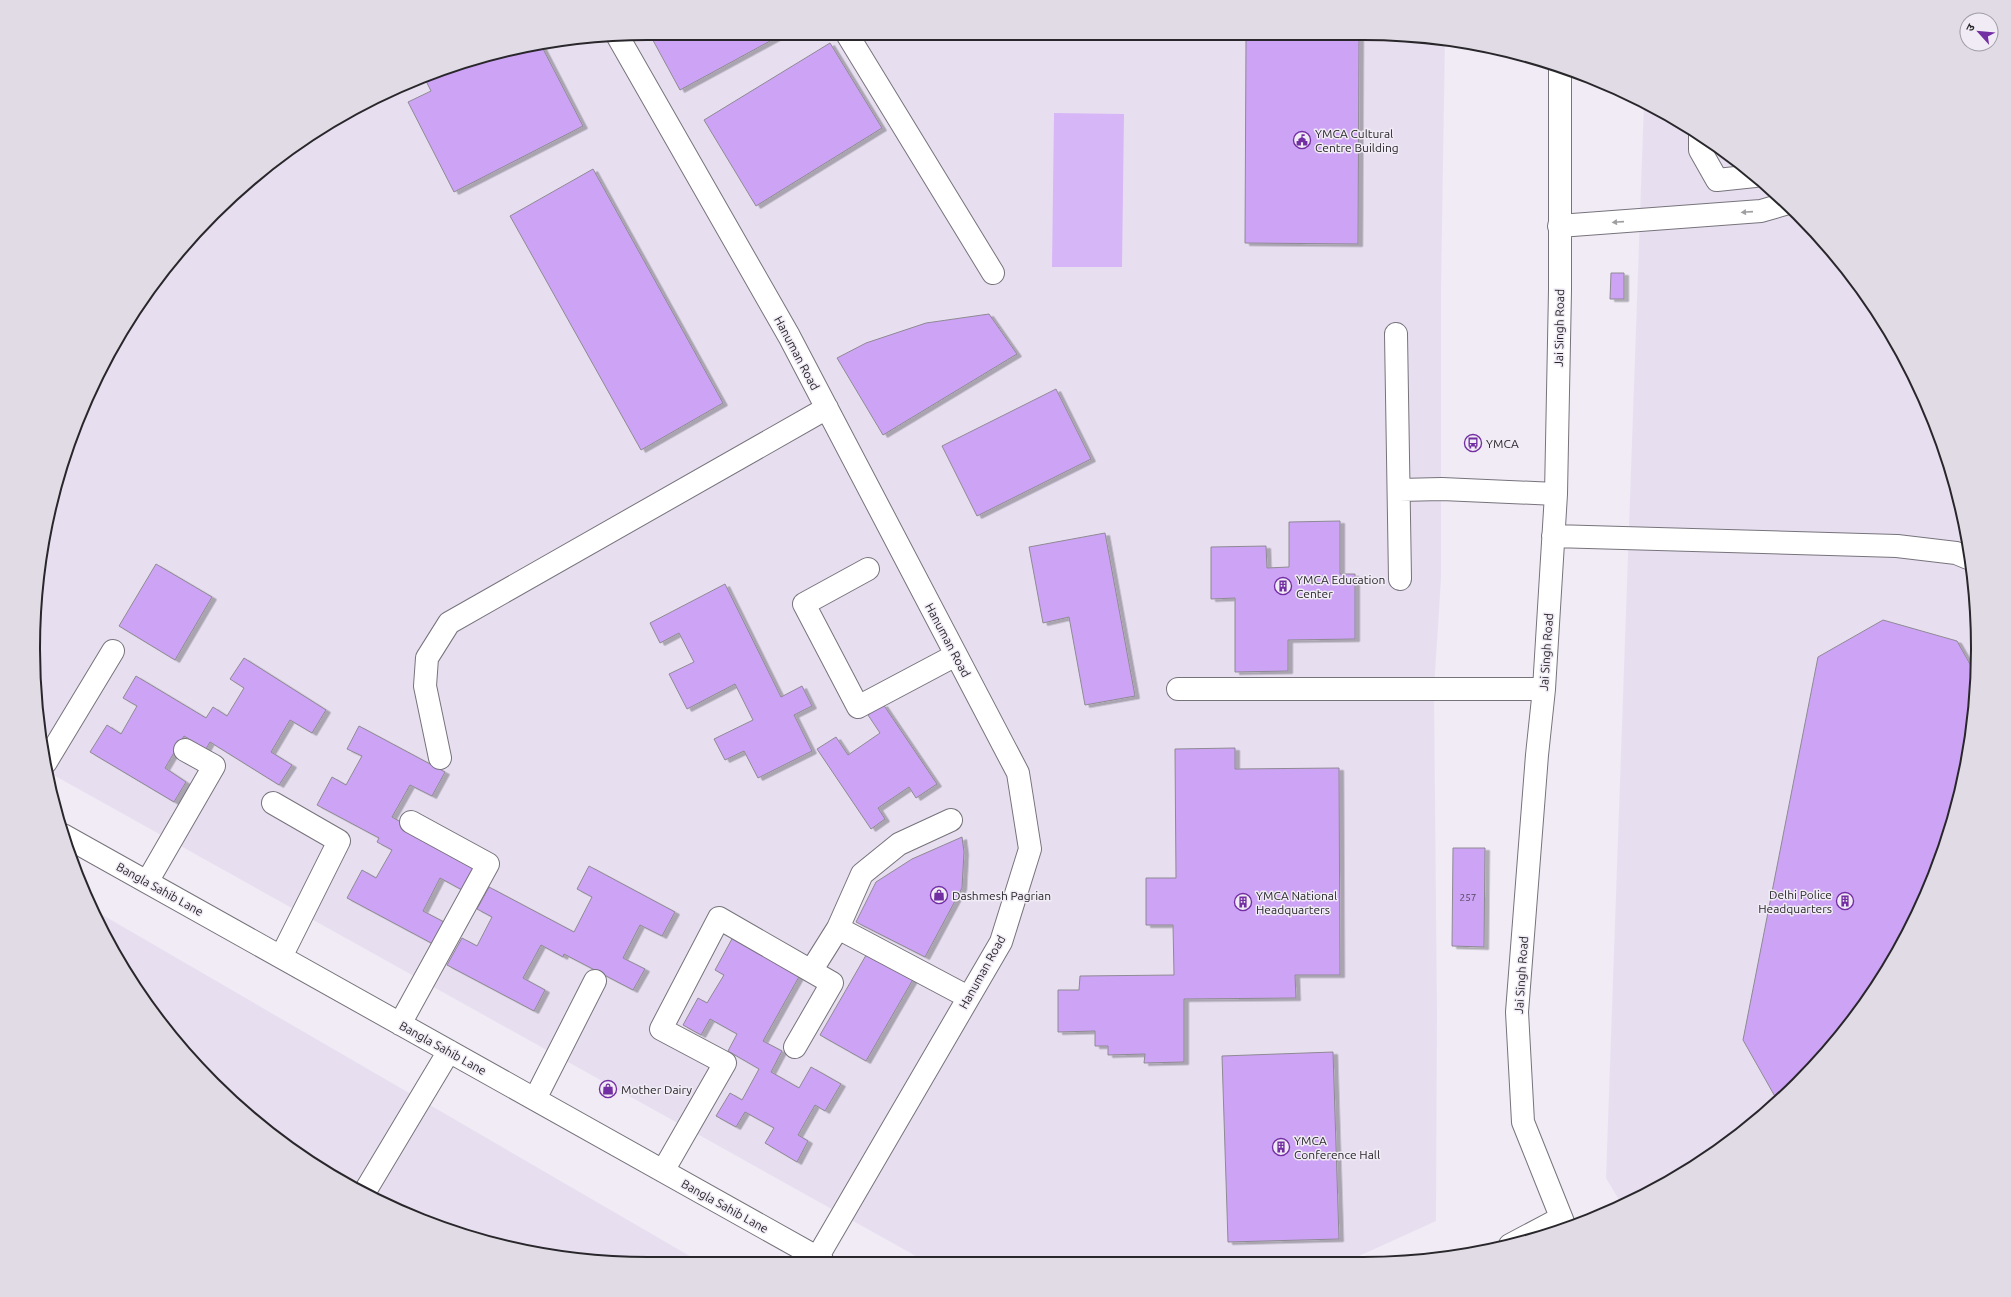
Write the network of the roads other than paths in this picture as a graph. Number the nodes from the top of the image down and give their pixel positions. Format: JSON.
{"nodes":[{"id":1,"x":851,"y":40,"type":"edge"},
{"id":2,"x":620,"y":41,"type":"edge"},
{"id":3,"x":1560,"y":73,"type":"edge"},
{"id":4,"x":1700,"y":142,"type":"edge"},
{"id":5,"x":1747,"y":177,"type":"edge"},
{"id":6,"x":1780,"y":206,"type":"edge"},
{"id":7,"x":1559,"y":226,"type":"junction"},
{"id":8,"x":994,"y":273,"type":"dead end"},
{"id":9,"x":1396,"y":334,"type":"dead end"},
{"id":10,"x":826,"y":408,"type":"junction"},
{"id":11,"x":1400,"y":490,"type":"junction"},
{"id":12,"x":1556,"y":494,"type":"junction"},
{"id":13,"x":1553,"y":536,"type":"junction"},
{"id":14,"x":1964,"y":556,"type":"edge"},
{"id":15,"x":868,"y":569,"type":"dead end"},
{"id":16,"x":1400,"y":579,"type":"dead end"},
{"id":17,"x":113,"y":651,"type":"dead end"},
{"id":18,"x":956,"y":655,"type":"junction"},
{"id":19,"x":1178,"y":689,"type":"dead end"},
{"id":20,"x":1544,"y":689,"type":"junction"},
{"id":21,"x":185,"y":750,"type":"dead end"},
{"id":22,"x":50,"y":755,"type":"edge"},
{"id":23,"x":440,"y":758,"type":"dead end"},
{"id":24,"x":273,"y":803,"type":"dead end"},
{"id":25,"x":951,"y":820,"type":"dead end"},
{"id":26,"x":411,"y":822,"type":"dead end"},
{"id":27,"x":71,"y":839,"type":"edge"},
{"id":28,"x":147,"y":882,"type":"junction"},
{"id":29,"x":838,"y":928,"type":"junction"},
{"id":30,"x":281,"y":957,"type":"junction"},
{"id":31,"x":811,"y":971,"type":"junction"},
{"id":32,"x":595,"y":981,"type":"dead end"},
{"id":33,"x":968,"y":997,"type":"junction"},
{"id":34,"x":400,"y":1024,"type":"junction"},
{"id":35,"x":795,"y":1047,"type":"dead end"},
{"id":36,"x":449,"y":1051,"type":"junction"},
{"id":37,"x":535,"y":1099,"type":"junction"},
{"id":38,"x":663,"y":1171,"type":"junction"},
{"id":39,"x":367,"y":1188,"type":"edge"},
{"id":40,"x":1563,"y":1222,"type":"edge"},
{"id":41,"x":1552,"y":1227,"type":"edge"},
{"id":42,"x":815,"y":1257,"type":"edge"},
{"id":43,"x":820,"y":1257,"type":"edge"}],
"edges":[{"from":1,"to":8,"type":"street"},
{"from":2,"to":10,"type":"street","name":"Hanuman Road"},
{"from":3,"to":7,"type":"street","name":"Jai Singh Road"},
{"from":4,"to":5,"type":"street"},
{"from":6,"to":7,"type":"street","one_way":true},
{"from":7,"to":12,"type":"street","name":"Jai Singh Road"},
{"from":9,"to":11,"type":"street"},
{"from":10,"to":18,"type":"street","name":"Hanuman Road"},
{"from":10,"to":23,"type":"street"},
{"from":11,"to":12,"type":"street"},
{"from":11,"to":16,"type":"street"},
{"from":12,"to":13,"type":"street","name":"Jai Singh Road"},
{"from":13,"to":14,"type":"street"},
{"from":13,"to":20,"type":"street","name":"Jai Singh Road"},
{"from":15,"to":18,"type":"street"},
{"from":17,"to":22,"type":"street"},
{"from":18,"to":33,"type":"street","name":"Hanuman Road"},
{"from":19,"to":20,"type":"street"},
{"from":20,"to":40,"type":"street","name":"Jai Singh Road"},
{"from":21,"to":28,"type":"street"},
{"from":24,"to":30,"type":"street"},
{"from":25,"to":29,"type":"street"},
{"from":26,"to":34,"type":"street"},
{"from":27,"to":28,"type":"street","name":"Bangla Sahib Lane"},
{"from":28,"to":30,"type":"street","name":"Bangla Sahib Lane"},
{"from":29,"to":31,"type":"street"},
{"from":29,"to":33,"type":"street"},
{"from":30,"to":34,"type":"street","name":"Bangla Sahib Lane"},
{"from":31,"to":35,"type":"street"},
{"from":31,"to":38,"type":"street"},
{"from":32,"to":37,"type":"street"},
{"from":33,"to":43,"type":"street","name":"Hanuman Road"},
{"from":34,"to":36,"type":"street","name":"Bangla Sahib Lane"},
{"from":36,"to":37,"type":"street","name":"Bangla Sahib Lane"},
{"from":36,"to":39,"type":"street"},
{"from":37,"to":38,"type":"street","name":"Bangla Sahib Lane"},
{"from":38,"to":42,"type":"street","name":"Bangla Sahib Lane"},
{"from":40,"to":41,"type":"street"}]}
